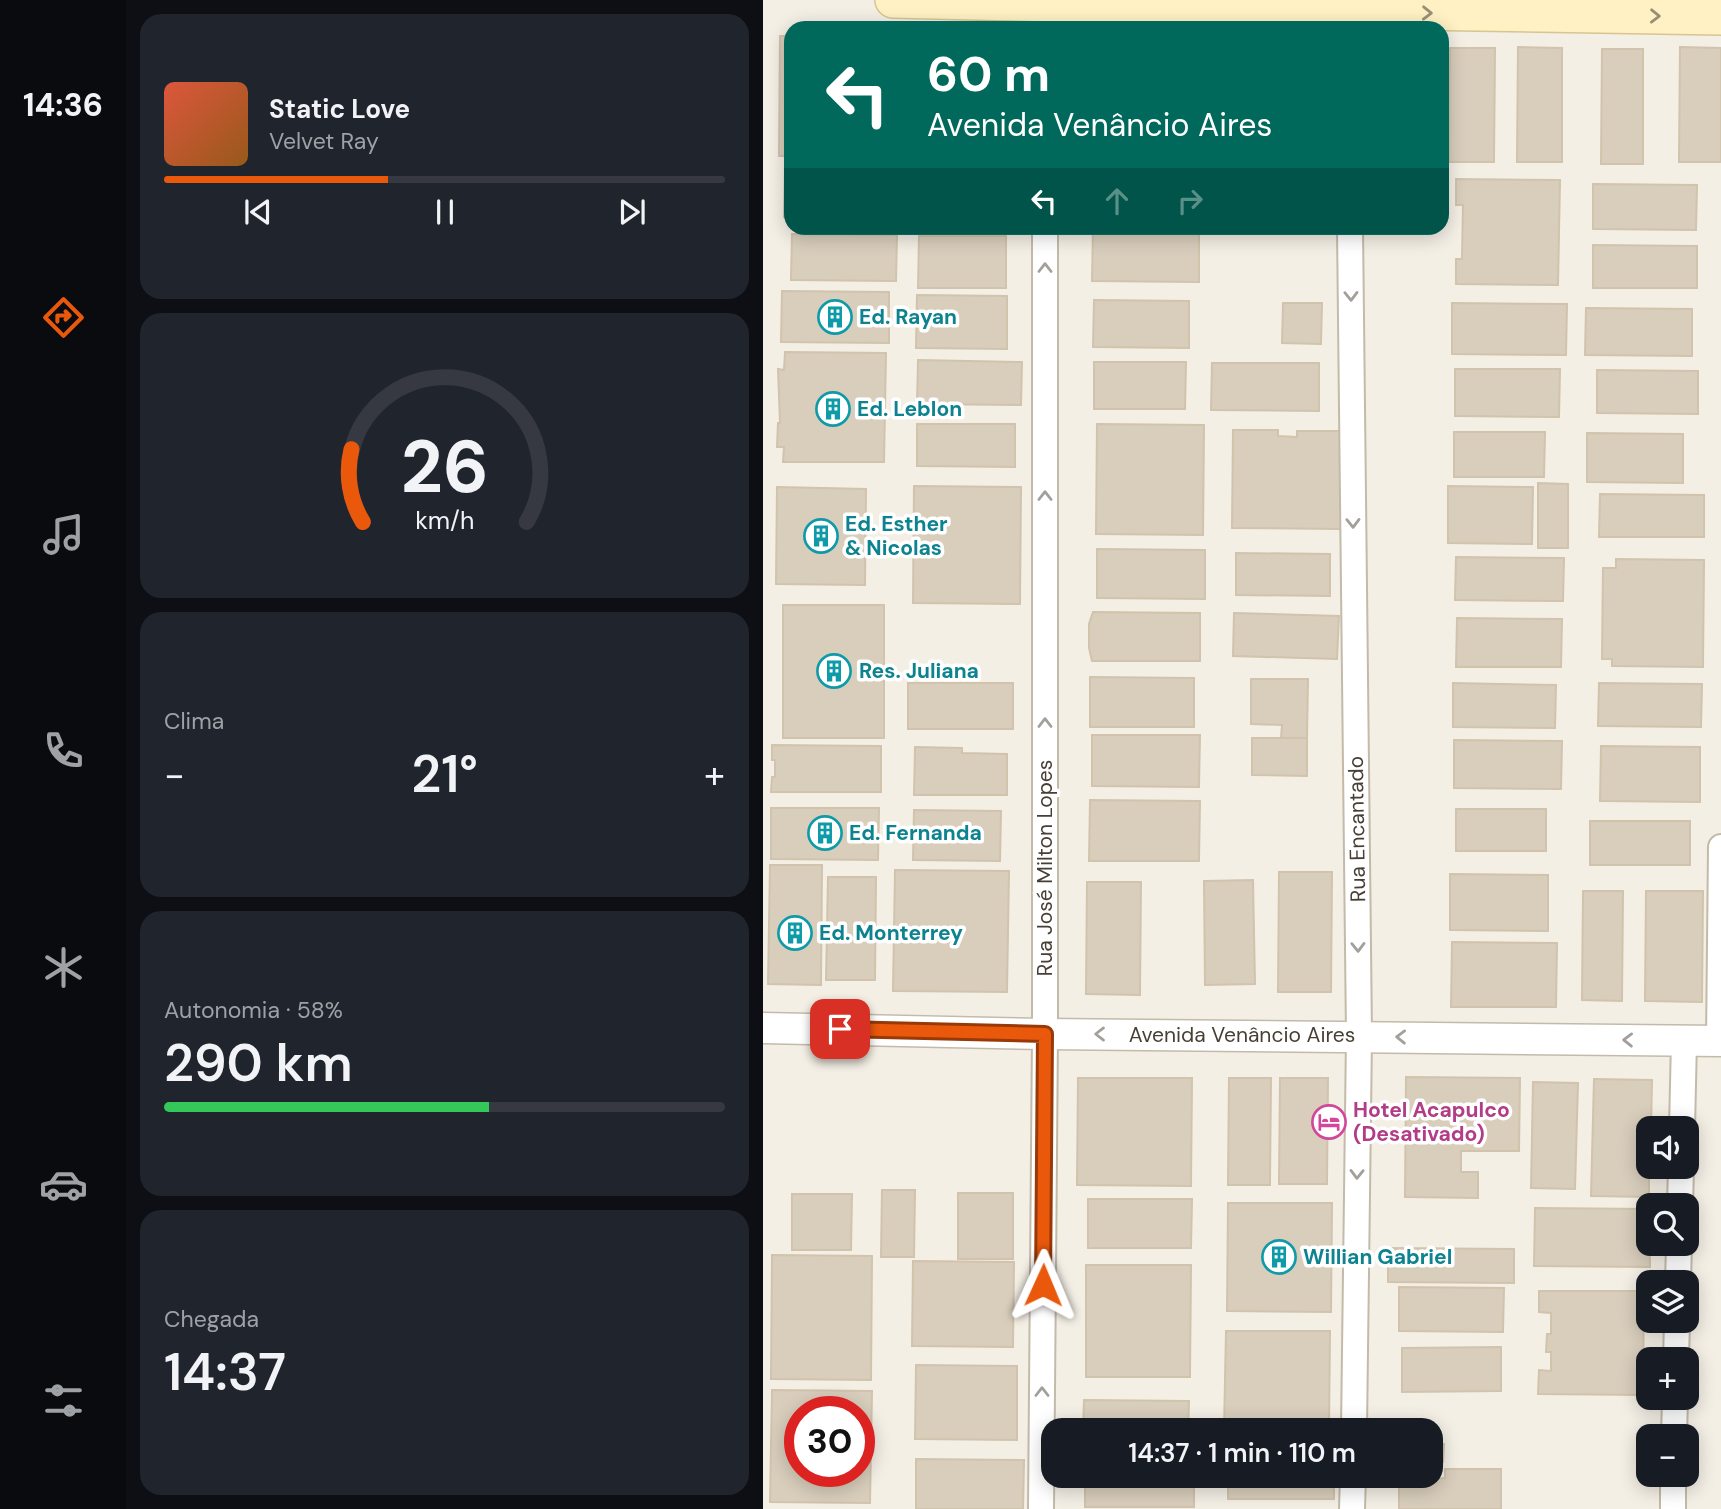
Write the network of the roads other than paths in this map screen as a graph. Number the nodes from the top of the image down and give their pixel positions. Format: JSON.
{"nodes":[{"id":1,"x":893,"y":0,"type":"edge"},
{"id":2,"x":1347,"y":13,"type":"edge"},
{"id":3,"x":1045,"y":16,"type":"edge"},
{"id":4,"x":1721,"y":16,"type":"edge"},
{"id":5,"x":1045,"y":235,"type":"edge"},
{"id":6,"x":1350,"y":235,"type":"edge"},
{"id":7,"x":1721,"y":847,"type":"edge"},
{"id":8,"x":763,"y":1028,"type":"edge"},
{"id":9,"x":1045,"y":1034,"type":"junction"},
{"id":10,"x":1359,"y":1036,"type":"junction"},
{"id":11,"x":1684,"y":1040,"type":"junction"},
{"id":12,"x":1720,"y":1041,"type":"edge"},
{"id":13,"x":1682,"y":1116,"type":"edge"},
{"id":14,"x":1354,"y":1418,"type":"edge"},
{"id":15,"x":1674,"y":1487,"type":"edge"},
{"id":16,"x":1353,"y":1488,"type":"edge"},
{"id":17,"x":1041,"y":1509,"type":"edge"},
{"id":18,"x":1353,"y":1509,"type":"edge"},
{"id":19,"x":1673,"y":1509,"type":"edge"}],
"edges":[{"from":1,"to":3,"type":"main road"},
{"from":2,"to":3,"type":"main road"},
{"from":2,"to":4,"type":"main road","one_way":true},
{"from":9,"to":5,"type":"street","name":"Rua José Milton Lopes","one_way":true},
{"from":6,"to":10,"type":"street","name":"Rua Encantado","one_way":true},
{"from":7,"to":12,"type":"street"},
{"from":8,"to":9,"type":"street","name":"Avenida Venâncio Aires"},
{"from":10,"to":9,"type":"street","name":"Avenida Venâncio Aires","one_way":true},
{"from":17,"to":9,"type":"street","name":"Rua José Milton Lopes","one_way":true},
{"from":11,"to":10,"type":"street","name":"Avenida Venâncio Aires","one_way":true},
{"from":10,"to":14,"type":"street","name":"Rua Encantado","one_way":true},
{"from":11,"to":12,"type":"street","name":"Avenida Venâncio Aires"},
{"from":11,"to":13,"type":"street"},
{"from":15,"to":19,"type":"street"},
{"from":16,"to":18,"type":"street"}]}
